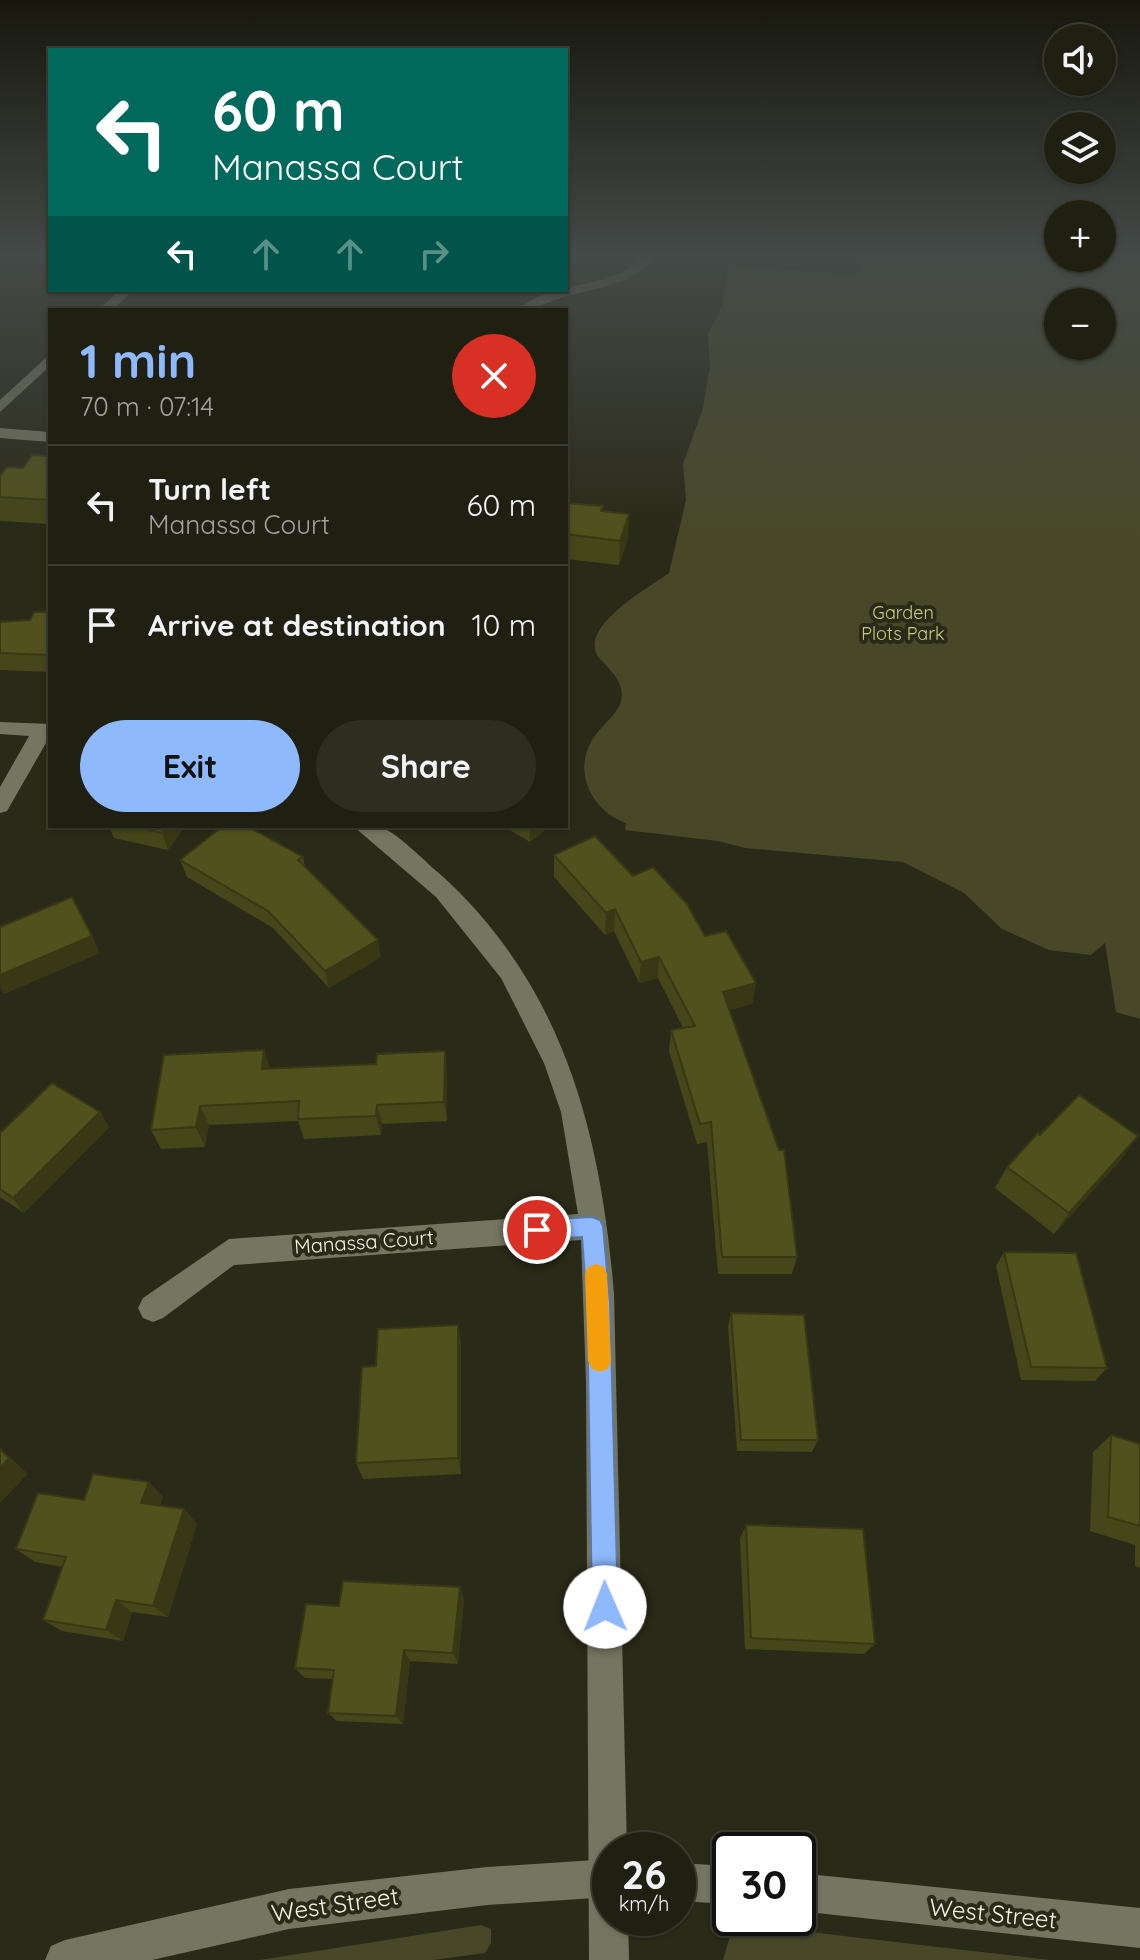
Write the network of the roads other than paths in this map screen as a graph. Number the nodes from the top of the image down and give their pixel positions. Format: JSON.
{"nodes":[{"id":1,"x":48,"y":360,"type":"edge"},
{"id":2,"x":0,"y":408,"type":"edge"},
{"id":3,"x":0,"y":433,"type":"edge"},
{"id":4,"x":48,"y":437,"type":"edge"},
{"id":5,"x":0,"y":728,"type":"edge"},
{"id":6,"x":46,"y":730,"type":"edge"},
{"id":7,"x":0,"y":806,"type":"edge"},
{"id":8,"x":367,"y":828,"type":"edge"},
{"id":9,"x":592,"y":1226,"type":"junction"},
{"id":10,"x":153,"y":1308,"type":"dead end"},
{"id":11,"x":608,"y":1832,"type":"edge"},
{"id":12,"x":592,"y":1879,"type":"edge"},
{"id":13,"x":816,"y":1894,"type":"edge"},
{"id":14,"x":1140,"y":1928,"type":"edge"},
{"id":15,"x":609,"y":1936,"type":"edge"},
{"id":16,"x":65,"y":1960,"type":"edge"},
{"id":17,"x":609,"y":1960,"type":"edge"}],
"edges":[{"from":1,"to":2,"type":"street"},
{"from":3,"to":4,"type":"street"},
{"from":5,"to":6,"type":"street"},
{"from":6,"to":7,"type":"street"},
{"from":8,"to":9,"type":"street"},
{"from":9,"to":10,"type":"street","name":"Manassa Court"},
{"from":9,"to":11,"type":"street"},
{"from":12,"to":16,"type":"street","name":"West Street"},
{"from":13,"to":14,"type":"street","name":"West Street"},
{"from":15,"to":17,"type":"street"}]}
